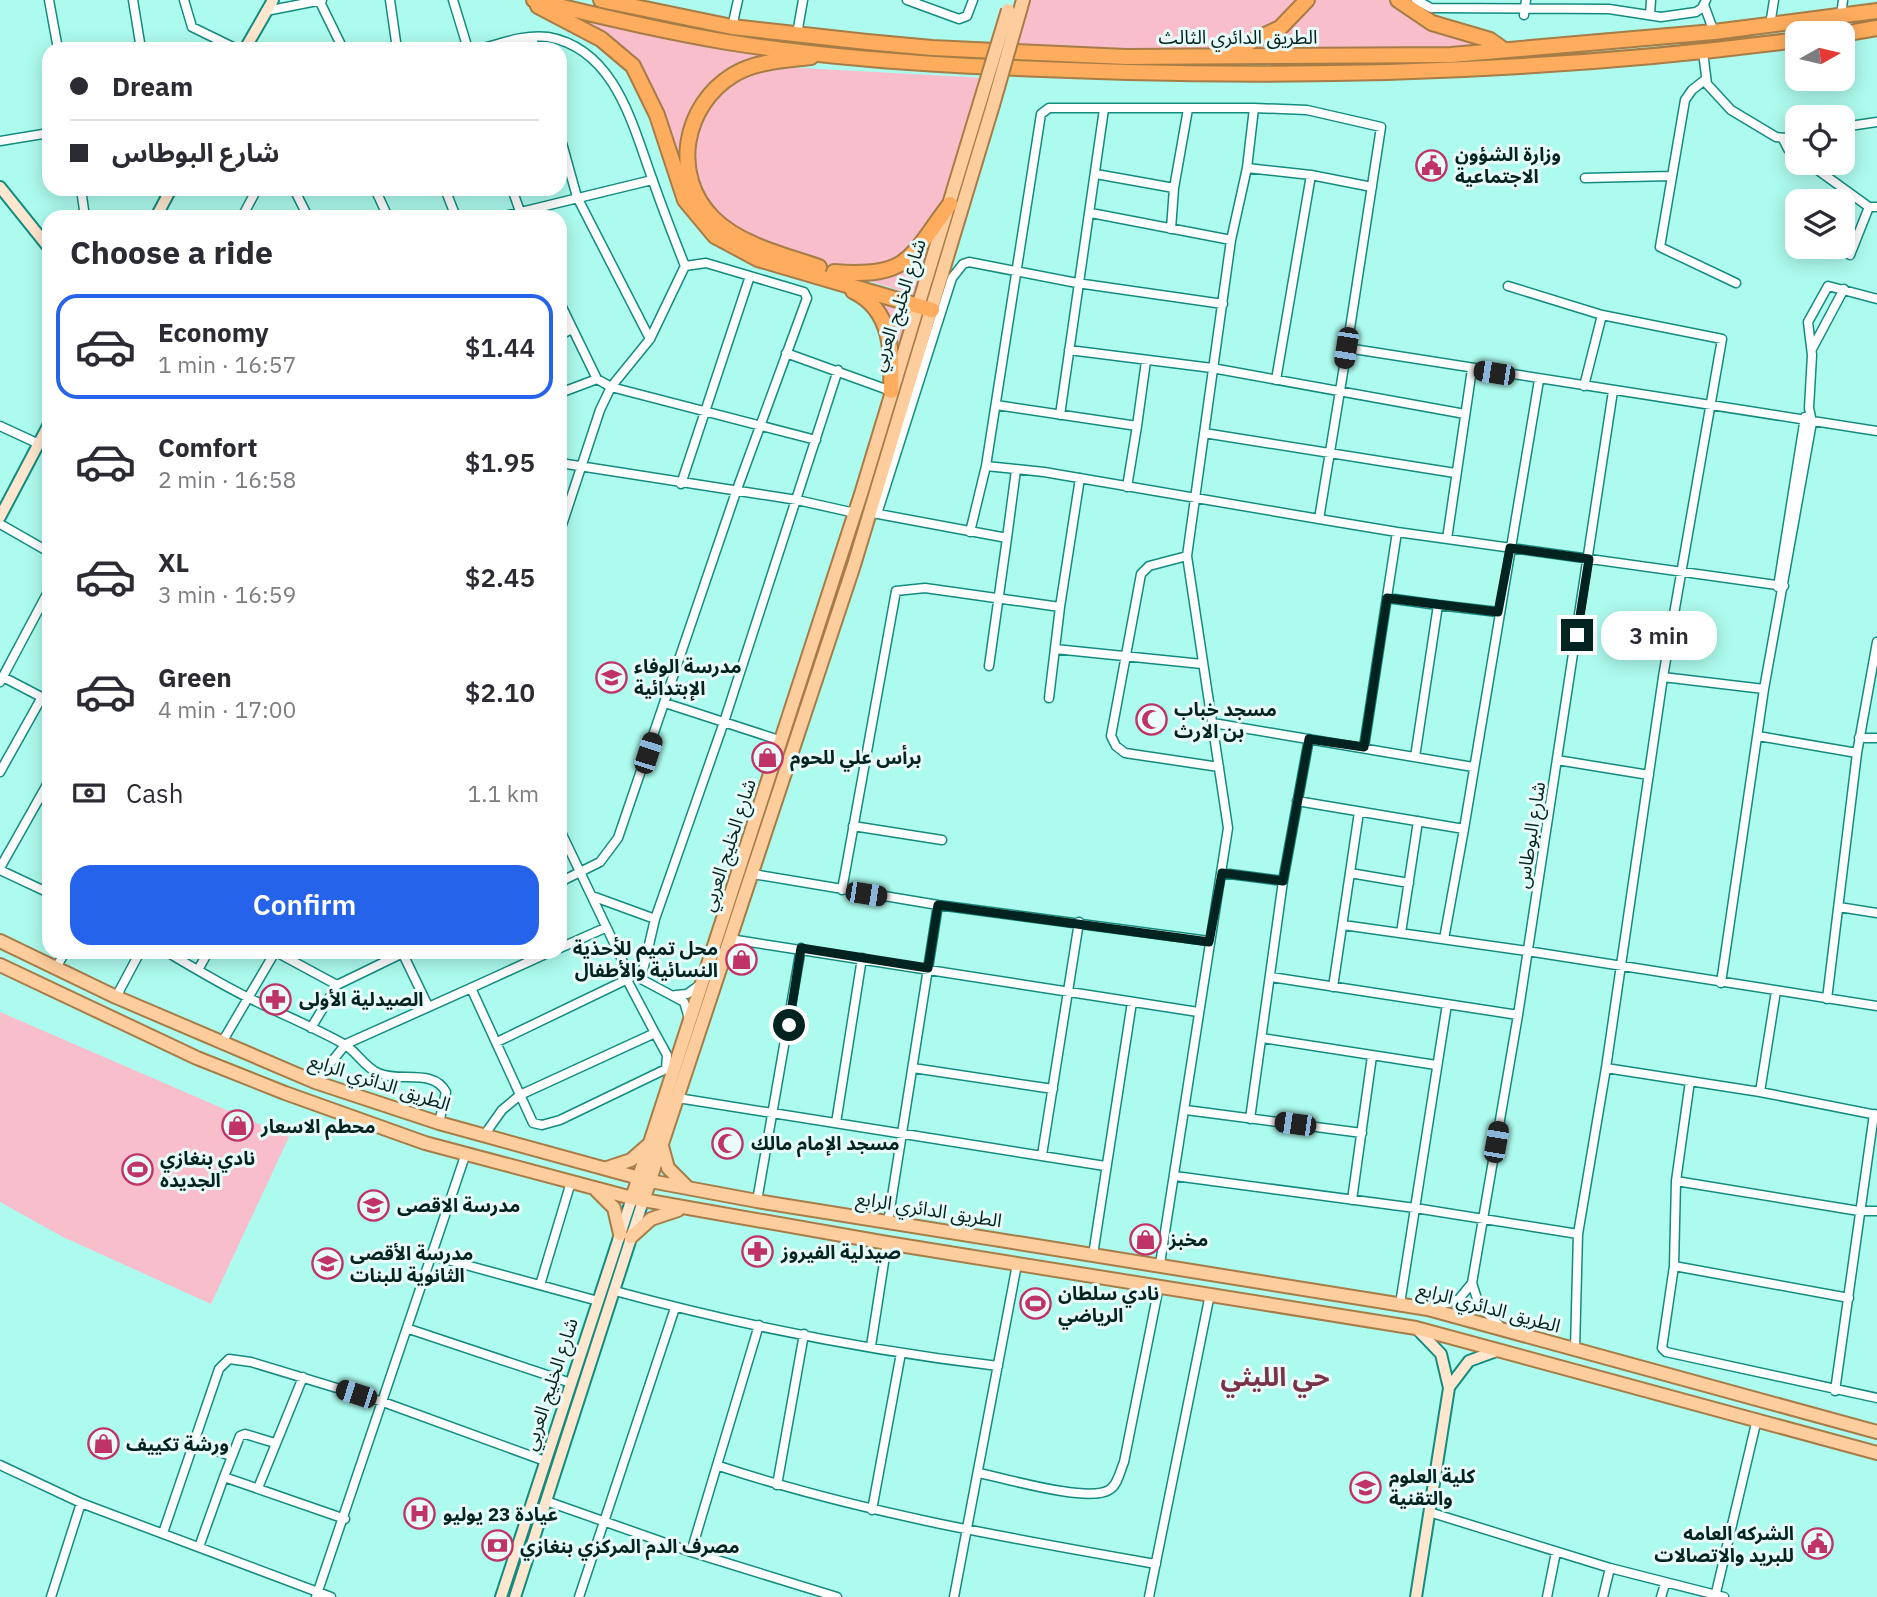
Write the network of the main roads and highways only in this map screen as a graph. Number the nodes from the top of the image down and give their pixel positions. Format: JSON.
{"nodes":[{"id":1,"x":273,"y":0,"type":"edge"},
{"id":2,"x":528,"y":0,"type":"edge"},
{"id":3,"x":534,"y":0,"type":"edge"},
{"id":4,"x":601,"y":0,"type":"edge"},
{"id":5,"x":1023,"y":0,"type":"edge"},
{"id":6,"x":1307,"y":0,"type":"edge"},
{"id":7,"x":1398,"y":0,"type":"edge"},
{"id":8,"x":635,"y":3,"type":"edge"},
{"id":9,"x":1013,"y":8,"type":"edge"},
{"id":10,"x":1877,"y":11,"type":"edge"},
{"id":11,"x":1877,"y":28,"type":"edge"},
{"id":12,"x":1855,"y":32,"type":"edge"},
{"id":13,"x":249,"y":42,"type":"edge"},
{"id":14,"x":1785,"y":42,"type":"edge"},
{"id":15,"x":1504,"y":50,"type":"junction"},
{"id":16,"x":832,"y":54,"type":"junction"},
{"id":17,"x":1217,"y":57,"type":"junction"},
{"id":18,"x":0,"y":187,"type":"edge"},
{"id":19,"x":950,"y":204,"type":"junction"},
{"id":20,"x":42,"y":239,"type":"edge"},
{"id":21,"x":830,"y":275,"type":"junction"},
{"id":22,"x":927,"y":304,"type":"junction"},
{"id":23,"x":891,"y":391,"type":"junction"},
{"id":24,"x":42,"y":437,"type":"edge"},
{"id":25,"x":0,"y":517,"type":"edge"},
{"id":26,"x":0,"y":941,"type":"edge"},
{"id":27,"x":0,"y":965,"type":"edge"},
{"id":28,"x":656,"y":1143,"type":"junction"},
{"id":29,"x":603,"y":1168,"type":"junction"},
{"id":30,"x":644,"y":1179,"type":"junction"},
{"id":31,"x":593,"y":1188,"type":"junction"},
{"id":32,"x":692,"y":1190,"type":"junction"},
{"id":33,"x":638,"y":1199,"type":"junction"},
{"id":34,"x":684,"y":1209,"type":"junction"},
{"id":35,"x":626,"y":1236,"type":"junction"},
{"id":36,"x":1416,"y":1328,"type":"junction"},
{"id":37,"x":1500,"y":1350,"type":"junction"},
{"id":38,"x":1449,"y":1388,"type":"junction"},
{"id":39,"x":1877,"y":1432,"type":"edge"},
{"id":40,"x":1877,"y":1453,"type":"edge"},
{"id":41,"x":500,"y":1597,"type":"edge"},
{"id":42,"x":515,"y":1597,"type":"edge"},
{"id":43,"x":1416,"y":1597,"type":"edge"}],
"edges":[{"from":1,"to":13,"type":"main road"},
{"from":2,"to":21,"type":"highway"},
{"from":3,"to":16,"type":"highway","name":"الطريق الدائري الثالث"},
{"from":4,"to":8,"type":"highway","name":"الطريق الدائري الثالث"},
{"from":5,"to":9,"type":"main road"},
{"from":6,"to":17,"type":"highway"},
{"from":7,"to":15,"type":"highway"},
{"from":8,"to":17,"type":"highway","name":"الطريق الدائري الثالث"},
{"from":9,"to":19,"type":"main road","name":"شارع الخليج العربي","bridge":true},
{"from":9,"to":22,"type":"main road","name":"شارع الخليج العربي","bridge":true},
{"from":10,"to":15,"type":"highway","name":"الطريق الدائري الثالث"},
{"from":11,"to":12,"type":"highway"},
{"from":14,"to":16,"type":"highway","name":"الطريق الدائري الثالث"},
{"from":15,"to":17,"type":"highway","name":"الطريق الدائري الثالث"},
{"from":16,"to":21,"type":"highway"},
{"from":18,"to":20,"type":"main road"},
{"from":19,"to":21,"type":"highway"},
{"from":19,"to":22,"type":"main road","name":"شارع الخليج العربي"},
{"from":21,"to":22,"type":"highway"},
{"from":21,"to":23,"type":"highway"},
{"from":22,"to":23,"type":"main road","name":"شارع الخليج العربي"},
{"from":22,"to":28,"type":"main road","name":"شارع الخليج العربي"},
{"from":23,"to":28,"type":"main road","name":"شارع الخليج العربي"},
{"from":24,"to":25,"type":"main road"},
{"from":26,"to":29,"type":"main road","name":"الطريق الدائري الرابع"},
{"from":27,"to":31,"type":"main road","name":"الطريق الدائري الرابع"},
{"from":28,"to":29,"type":"main road"},
{"from":28,"to":30,"type":"main road","name":"شارع الخليج العربي"},
{"from":28,"to":32,"type":"main road"},
{"from":29,"to":30,"type":"main road","name":"الطريق الدائري الرابع"},
{"from":30,"to":32,"type":"main road","name":"الطريق الدائري الرابع"},
{"from":30,"to":33,"type":"main road","name":"شارع الخليج العربي"},
{"from":31,"to":33,"type":"main road","name":"الطريق الدائري الرابع"},
{"from":31,"to":35,"type":"main road"},
{"from":32,"to":39,"type":"main road","name":"الطريق الدائري الرابع"},
{"from":33,"to":34,"type":"main road","name":"الطريق الدائري الرابع"},
{"from":33,"to":35,"type":"main road","name":"شارع الخليج العربي"},
{"from":34,"to":35,"type":"main road"},
{"from":34,"to":36,"type":"main road","name":"الطريق الدائري الرابع"},
{"from":35,"to":41,"type":"main road","name":"شارع الخليج العربي"},
{"from":35,"to":42,"type":"main road","name":"شارع الخليج العربي"},
{"from":36,"to":37,"type":"main road","name":"الطريق الدائري الرابع"},
{"from":36,"to":38,"type":"main road"},
{"from":37,"to":38,"type":"main road"},
{"from":37,"to":40,"type":"main road","name":"الطريق الدائري الرابع"},
{"from":38,"to":43,"type":"main road"}]}
